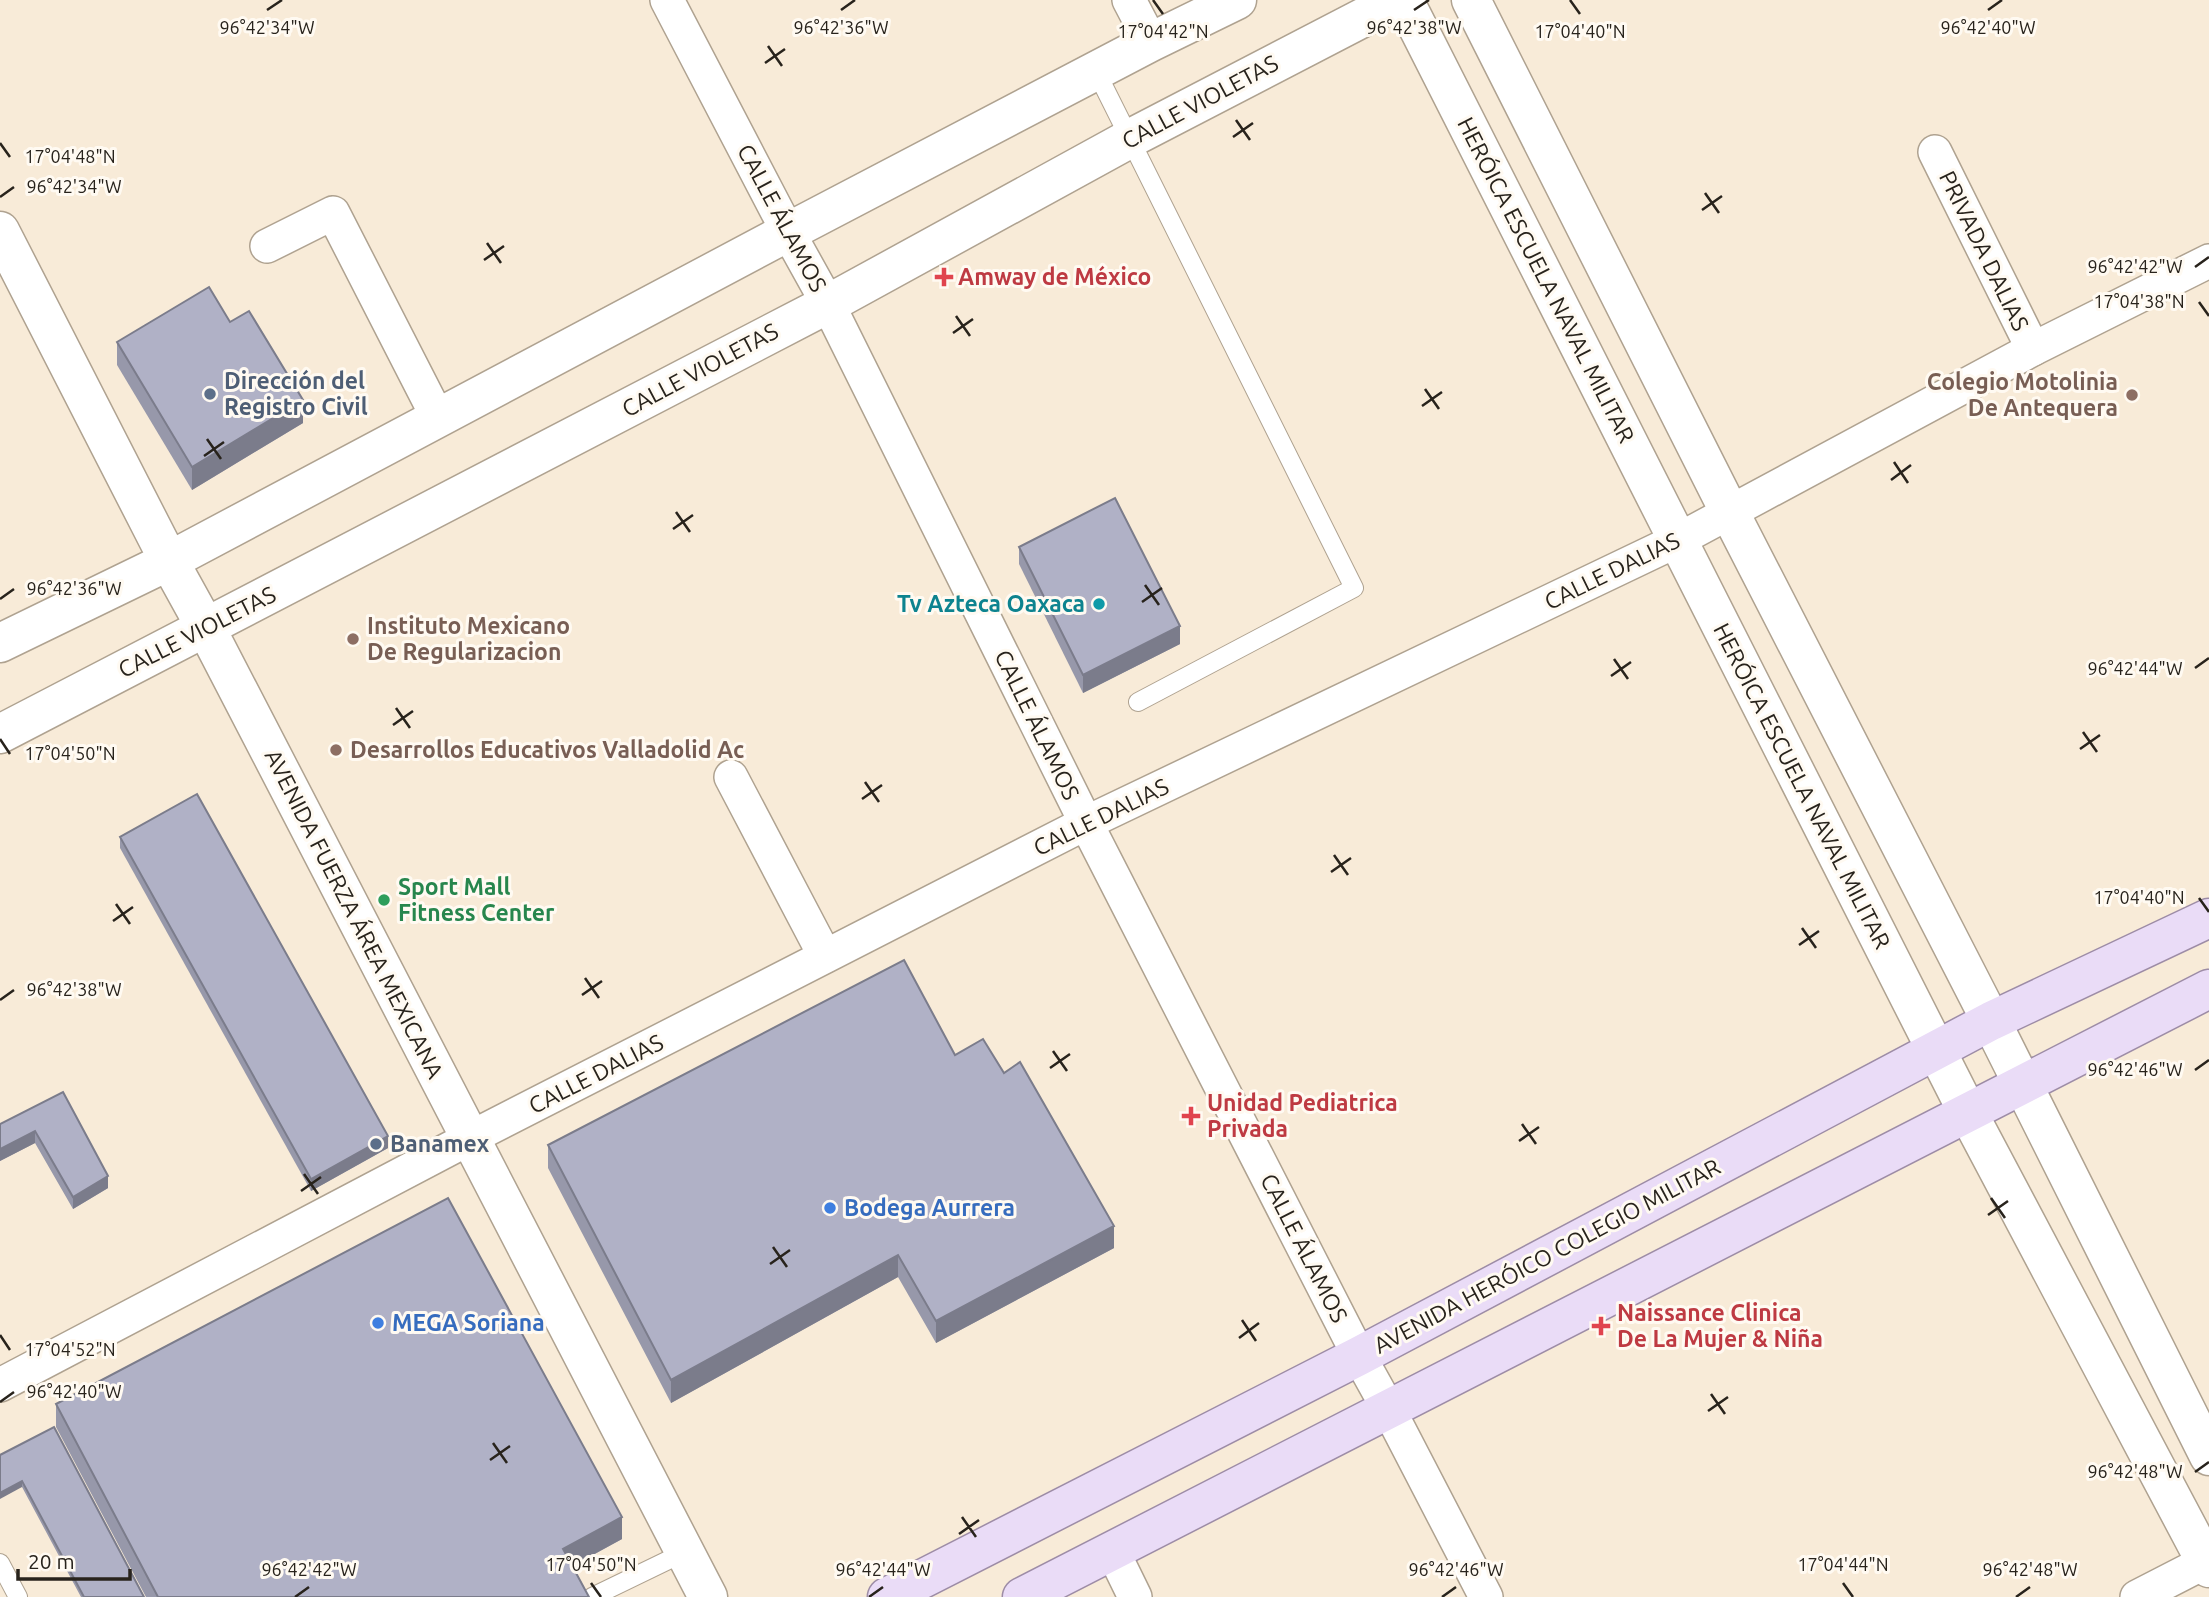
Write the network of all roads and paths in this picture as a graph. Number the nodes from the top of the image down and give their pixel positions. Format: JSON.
{"nodes":[{"id":1,"x":667,"y":0,"type":"edge"},
{"id":2,"x":1129,"y":0,"type":"edge"},
{"id":3,"x":1237,"y":0,"type":"edge"},
{"id":4,"x":1397,"y":0,"type":"edge"},
{"id":5,"x":1404,"y":0,"type":"edge"},
{"id":6,"x":1471,"y":0,"type":"edge"},
{"id":7,"x":1151,"y":42,"type":"junction"},
{"id":8,"x":1096,"y":71,"type":"junction"},
{"id":9,"x":1131,"y":138,"type":"junction"},
{"id":10,"x":1935,"y":152,"type":"dead end"},
{"id":11,"x":0,"y":231,"type":"edge"},
{"id":12,"x":788,"y":232,"type":"junction"},
{"id":13,"x":267,"y":246,"type":"dead end"},
{"id":14,"x":2209,"y":261,"type":"edge"},
{"id":15,"x":828,"y":304,"type":"junction"},
{"id":16,"x":2033,"y":349,"type":"junction"},
{"id":17,"x":438,"y":418,"type":"junction"},
{"id":18,"x":1730,"y":513,"type":"junction"},
{"id":19,"x":1678,"y":540,"type":"junction"},
{"id":20,"x":169,"y":561,"type":"junction"},
{"id":21,"x":206,"y":628,"type":"junction"},
{"id":22,"x":0,"y":643,"type":"edge"},
{"id":23,"x":1138,"y":702,"type":"dead end"},
{"id":24,"x":0,"y":734,"type":"edge"},
{"id":25,"x":731,"y":777,"type":"dead end"},
{"id":26,"x":1086,"y":823,"type":"junction"},
{"id":27,"x":2209,"y":918,"type":"edge"},
{"id":28,"x":825,"y":956,"type":"junction"},
{"id":29,"x":2209,"y":989,"type":"edge"},
{"id":30,"x":1991,"y":1021,"type":"junction"},
{"id":31,"x":1936,"y":1051,"type":"junction"},
{"id":32,"x":2022,"y":1084,"type":"junction"},
{"id":33,"x":1968,"y":1113,"type":"junction"},
{"id":34,"x":470,"y":1139,"type":"junction"},
{"id":35,"x":1359,"y":1356,"type":"junction"},
{"id":36,"x":0,"y":1385,"type":"edge"},
{"id":37,"x":1389,"y":1410,"type":"junction"},
{"id":38,"x":2209,"y":1456,"type":"edge"},
{"id":39,"x":685,"y":1552,"type":"junction"},
{"id":40,"x":1113,"y":1552,"type":"junction"},
{"id":41,"x":0,"y":1563,"type":"edge"},
{"id":42,"x":2208,"y":1563,"type":"edge"},
{"id":43,"x":18,"y":1597,"type":"edge"},
{"id":44,"x":592,"y":1597,"type":"edge"},
{"id":45,"x":708,"y":1597,"type":"edge"},
{"id":46,"x":887,"y":1597,"type":"edge"},
{"id":47,"x":1022,"y":1597,"type":"edge"},
{"id":48,"x":1135,"y":1597,"type":"edge"},
{"id":49,"x":1486,"y":1597,"type":"edge"},
{"id":50,"x":2137,"y":1597,"type":"edge"}],
"edges":[{"from":1,"to":12,"type":"street","name":"CALLE ÁLAMOS"},
{"from":2,"to":7,"type":"street"},
{"from":3,"to":7,"type":"street"},
{"from":4,"to":9,"type":"street","name":"CALLE VIOLETAS"},
{"from":5,"to":19,"type":"street","name":"HERÓICA ESCUELA NAVAL MILITAR"},
{"from":6,"to":18,"type":"street"},
{"from":7,"to":8,"type":"street"},
{"from":8,"to":9,"type":"lane"},
{"from":8,"to":12,"type":"street"},
{"from":9,"to":15,"type":"street","name":"CALLE VIOLETAS"},
{"from":9,"to":23,"type":"lane"},
{"from":10,"to":16,"type":"street","name":"PRIVADA DALIAS"},
{"from":11,"to":20,"type":"street","name":"AVENIDA FUERZA ÁREA MEXICANA"},
{"from":12,"to":15,"type":"street","name":"CALLE ÁLAMOS"},
{"from":12,"to":17,"type":"street"},
{"from":13,"to":17,"type":"street"},
{"from":14,"to":16,"type":"street","name":"CALLE DALIAS"},
{"from":15,"to":21,"type":"street","name":"CALLE VIOLETAS"},
{"from":15,"to":26,"type":"street","name":"CALLE ÁLAMOS"},
{"from":16,"to":18,"type":"street","name":"CALLE DALIAS"},
{"from":17,"to":20,"type":"street"},
{"from":18,"to":19,"type":"street","name":"CALLE DALIAS"},
{"from":18,"to":30,"type":"street"},
{"from":19,"to":26,"type":"street","name":"CALLE DALIAS"},
{"from":19,"to":31,"type":"street","name":"HERÓICA ESCUELA NAVAL MILITAR"},
{"from":20,"to":21,"type":"street","name":"AVENIDA FUERZA ÁREA MEXICANA"},
{"from":20,"to":22,"type":"street"},
{"from":21,"to":24,"type":"street","name":"CALLE VIOLETAS"},
{"from":21,"to":34,"type":"street","name":"AVENIDA FUERZA ÁREA MEXICANA"},
{"from":25,"to":28,"type":"street"},
{"from":26,"to":28,"type":"street","name":"CALLE DALIAS"},
{"from":26,"to":35,"type":"street","name":"CALLE ÁLAMOS"},
{"from":27,"to":30,"type":"main road","name":"AVENIDA HERÓICO COLEGIO MILITAR"},
{"from":28,"to":34,"type":"street","name":"CALLE DALIAS"},
{"from":29,"to":32,"type":"main road"},
{"from":30,"to":31,"type":"main road","name":"AVENIDA HERÓICO COLEGIO MILITAR"},
{"from":30,"to":32,"type":"street"},
{"from":31,"to":33,"type":"street","name":"HERÓICA ESCUELA NAVAL MILITAR"},
{"from":31,"to":35,"type":"main road","name":"AVENIDA HERÓICO COLEGIO MILITAR"},
{"from":32,"to":33,"type":"main road"},
{"from":32,"to":38,"type":"street"},
{"from":33,"to":37,"type":"main road"},
{"from":33,"to":42,"type":"street","name":"HERÓICA ESCUELA NAVAL MILITAR"},
{"from":34,"to":36,"type":"street","name":"CALLE DALIAS"},
{"from":34,"to":39,"type":"street","name":"AVENIDA FUERZA ÁREA MEXICANA"},
{"from":35,"to":37,"type":"street","name":"CALLE ÁLAMOS"},
{"from":35,"to":46,"type":"main road","name":"AVENIDA HERÓICO COLEGIO MILITAR"},
{"from":37,"to":40,"type":"main road"},
{"from":37,"to":49,"type":"street","name":"CALLE ÁLAMOS"},
{"from":39,"to":44,"type":"lane"},
{"from":39,"to":45,"type":"street","name":"AVENIDA FUERZA ÁREA MEXICANA"},
{"from":40,"to":47,"type":"main road"},
{"from":40,"to":48,"type":"street"},
{"from":41,"to":43,"type":"lane"},
{"from":42,"to":50,"type":"street"}]}
